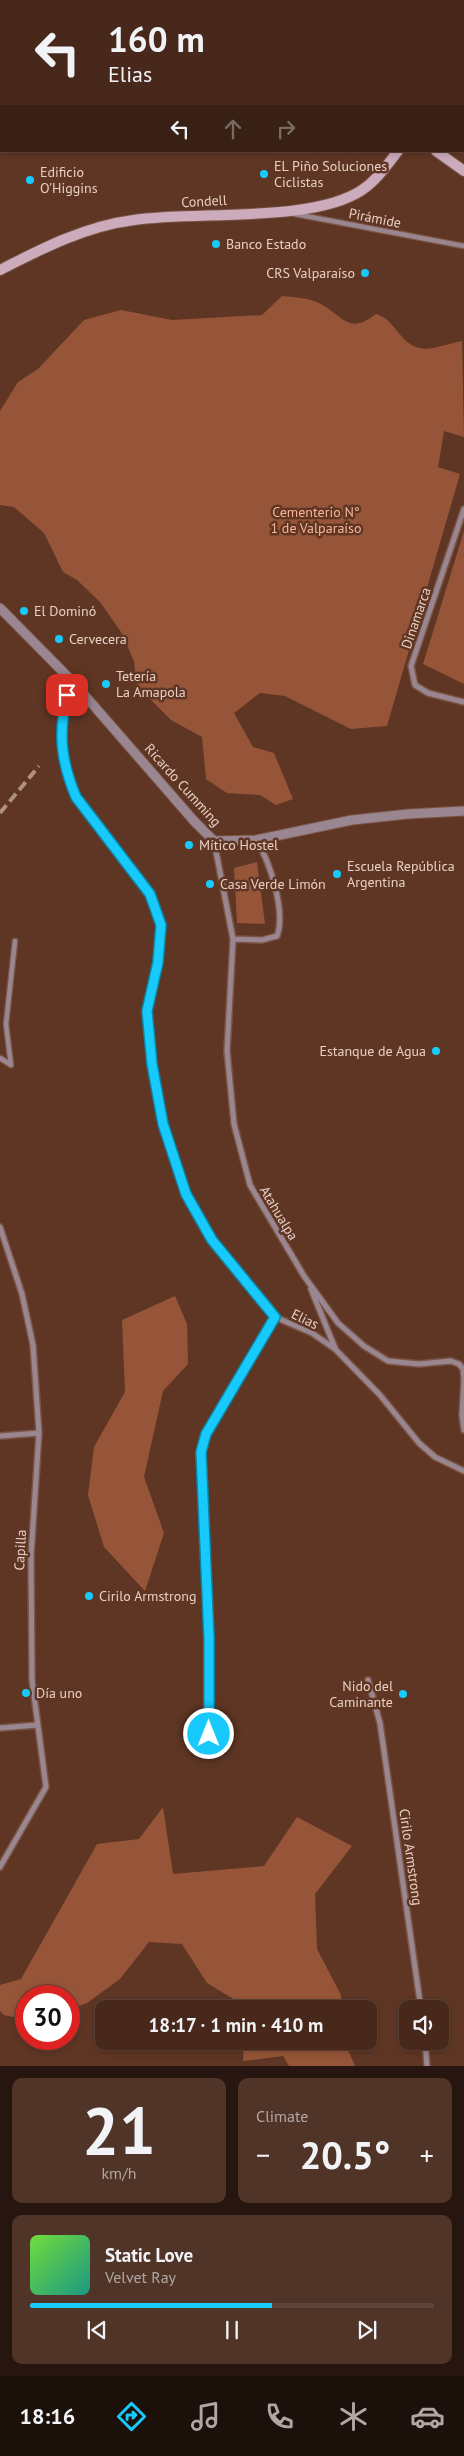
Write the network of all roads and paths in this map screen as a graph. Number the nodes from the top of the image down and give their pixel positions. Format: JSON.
{"nodes":[{"id":1,"x":397,"y":152,"type":"edge"},
{"id":2,"x":437,"y":152,"type":"edge"},
{"id":3,"x":464,"y":171,"type":"edge"},
{"id":4,"x":282,"y":211,"type":"junction"},
{"id":5,"x":464,"y":246,"type":"edge"},
{"id":6,"x":0,"y":270,"type":"edge"},
{"id":7,"x":464,"y":509,"type":"edge"},
{"id":8,"x":0,"y":608,"type":"edge"},
{"id":9,"x":74,"y":683,"type":"junction"},
{"id":10,"x":464,"y":702,"type":"edge"},
{"id":11,"x":464,"y":812,"type":"edge"},
{"id":12,"x":214,"y":840,"type":"junction"},
{"id":13,"x":256,"y":840,"type":"junction"},
{"id":14,"x":233,"y":939,"type":"junction"},
{"id":15,"x":15,"y":941,"type":"dead end"},
{"id":16,"x":0,"y":1058,"type":"edge"},
{"id":17,"x":0,"y":1227,"type":"edge"},
{"id":18,"x":310,"y":1284,"type":"junction"},
{"id":19,"x":275,"y":1317,"type":"junction"},
{"id":20,"x":335,"y":1349,"type":"junction"},
{"id":21,"x":464,"y":1430,"type":"edge"},
{"id":22,"x":39,"y":1433,"type":"junction"},
{"id":23,"x":0,"y":1436,"type":"edge"},
{"id":24,"x":464,"y":1470,"type":"edge"},
{"id":25,"x":368,"y":1680,"type":"dead end"},
{"id":26,"x":37,"y":1725,"type":"junction"},
{"id":27,"x":0,"y":1728,"type":"edge"},
{"id":28,"x":209,"y":1753,"type":"dead end"},
{"id":29,"x":0,"y":1867,"type":"edge"},
{"id":30,"x":420,"y":2000,"type":"edge"},
{"id":31,"x":426,"y":2050,"type":"edge"},
{"id":32,"x":427,"y":2066,"type":"edge"}],
"edges":[{"from":1,"to":4,"type":"main road","name":"Condell"},
{"from":2,"to":3,"type":"main road"},
{"from":4,"to":5,"type":"street","name":"Pirámide"},
{"from":4,"to":6,"type":"main road","name":"Condell"},
{"from":7,"to":10,"type":"street","name":"Dinamarca"},
{"from":8,"to":9,"type":"street","name":"Ricardo Cumming"},
{"from":9,"to":12,"type":"street","name":"Ricardo Cumming"},
{"from":9,"to":19,"type":"street","name":"Elias"},
{"from":11,"to":13,"type":"street","name":"Ricardo Cumming"},
{"from":12,"to":13,"type":"street","name":"Ricardo Cumming"},
{"from":12,"to":14,"type":"street","name":"Atahualpa"},
{"from":13,"to":14,"type":"street"},
{"from":14,"to":18,"type":"street","name":"Atahualpa"},
{"from":15,"to":16,"type":"street"},
{"from":17,"to":22,"type":"street","name":"Capilla"},
{"from":18,"to":20,"type":"street"},
{"from":18,"to":21,"type":"street","name":"Atahualpa"},
{"from":19,"to":20,"type":"street","name":"Elias"},
{"from":19,"to":28,"type":"street"},
{"from":20,"to":24,"type":"street","name":"Elias"},
{"from":22,"to":23,"type":"street"},
{"from":22,"to":26,"type":"street","name":"Capilla"},
{"from":25,"to":30,"type":"street","name":"Cirilo Armstrong"},
{"from":26,"to":27,"type":"street"},
{"from":26,"to":29,"type":"street","name":"Capilla"},
{"from":31,"to":32,"type":"street"}]}
